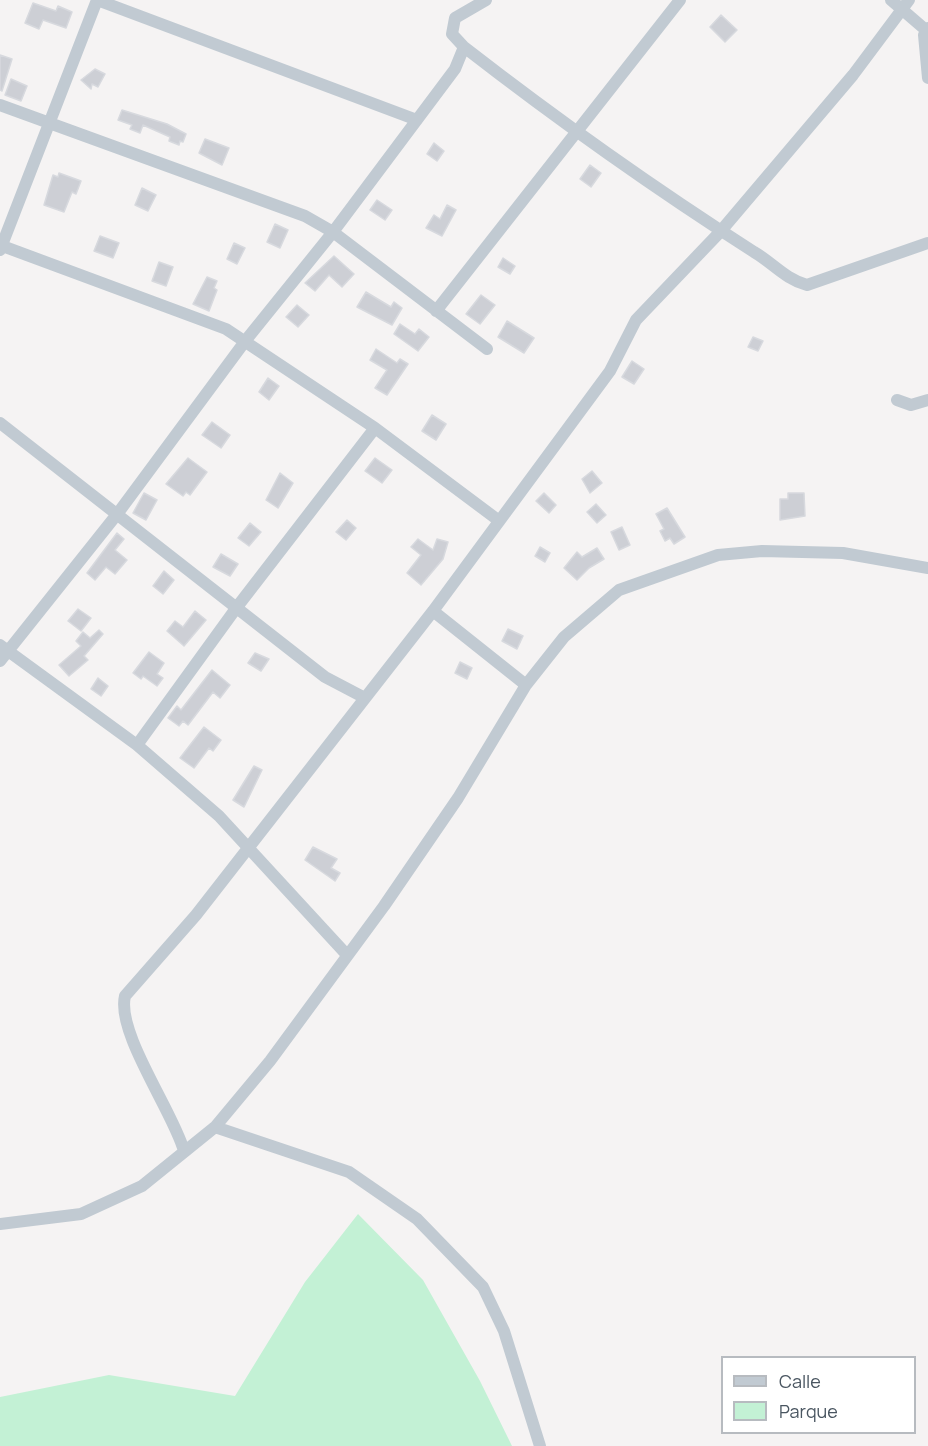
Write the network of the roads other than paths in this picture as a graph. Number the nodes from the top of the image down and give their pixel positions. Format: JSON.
{"nodes":[{"id":1,"x":97,"y":0,"type":"edge"},
{"id":2,"x":486,"y":0,"type":"edge"},
{"id":3,"x":680,"y":0,"type":"edge"},
{"id":4,"x":891,"y":0,"type":"edge"},
{"id":5,"x":905,"y":5,"type":"edge"},
{"id":6,"x":927,"y":29,"type":"edge"},
{"id":7,"x":464,"y":47,"type":"junction"},
{"id":8,"x":928,"y":78,"type":"edge"},
{"id":9,"x":0,"y":105,"type":"edge"},
{"id":10,"x":417,"y":120,"type":"junction"},
{"id":11,"x":49,"y":124,"type":"junction"},
{"id":12,"x":575,"y":132,"type":"junction"},
{"id":13,"x":333,"y":232,"type":"junction"},
{"id":14,"x":720,"y":232,"type":"junction"},
{"id":15,"x":928,"y":243,"type":"edge"},
{"id":16,"x":1,"y":247,"type":"edge"},
{"id":17,"x":436,"y":311,"type":"junction"},
{"id":18,"x":246,"y":340,"type":"junction"},
{"id":19,"x":487,"y":349,"type":"dead end"},
{"id":20,"x":897,"y":400,"type":"dead end"},
{"id":21,"x":928,"y":400,"type":"edge"},
{"id":22,"x":0,"y":423,"type":"edge"},
{"id":23,"x":375,"y":428,"type":"junction"},
{"id":24,"x":118,"y":513,"type":"junction"},
{"id":25,"x":498,"y":520,"type":"junction"},
{"id":26,"x":928,"y":568,"type":"edge"},
{"id":27,"x":237,"y":607,"type":"junction"},
{"id":28,"x":433,"y":611,"type":"junction"},
{"id":29,"x":3,"y":652,"type":"edge"},
{"id":30,"x":526,"y":685,"type":"junction"},
{"id":31,"x":365,"y":698,"type":"junction"},
{"id":32,"x":137,"y":745,"type":"junction"},
{"id":33,"x":249,"y":848,"type":"junction"},
{"id":34,"x":347,"y":955,"type":"junction"},
{"id":35,"x":215,"y":1127,"type":"junction"},
{"id":36,"x":184,"y":1152,"type":"junction"},
{"id":37,"x":0,"y":1224,"type":"edge"},
{"id":38,"x":540,"y":1446,"type":"edge"}],
"edges":[{"from":1,"to":10,"type":"street"},
{"from":1,"to":11,"type":"street"},
{"from":2,"to":7,"type":"street"},
{"from":3,"to":12,"type":"street"},
{"from":4,"to":5,"type":"street"},
{"from":5,"to":6,"type":"street"},
{"from":5,"to":14,"type":"street"},
{"from":6,"to":8,"type":"street"},
{"from":7,"to":10,"type":"street"},
{"from":7,"to":12,"type":"street"},
{"from":9,"to":11,"type":"street"},
{"from":10,"to":13,"type":"street"},
{"from":11,"to":13,"type":"street"},
{"from":11,"to":16,"type":"street"},
{"from":12,"to":14,"type":"street"},
{"from":12,"to":17,"type":"street"},
{"from":13,"to":17,"type":"street"},
{"from":13,"to":18,"type":"street"},
{"from":14,"to":15,"type":"street"},
{"from":14,"to":25,"type":"street"},
{"from":16,"to":18,"type":"street"},
{"from":17,"to":19,"type":"street"},
{"from":18,"to":23,"type":"street"},
{"from":18,"to":24,"type":"street"},
{"from":20,"to":21,"type":"street"},
{"from":22,"to":24,"type":"street"},
{"from":23,"to":25,"type":"street"},
{"from":23,"to":27,"type":"street"},
{"from":24,"to":27,"type":"street"},
{"from":24,"to":29,"type":"street"},
{"from":25,"to":28,"type":"street"},
{"from":26,"to":30,"type":"street"},
{"from":27,"to":31,"type":"street"},
{"from":27,"to":32,"type":"street"},
{"from":28,"to":30,"type":"street"},
{"from":28,"to":31,"type":"street"},
{"from":29,"to":32,"type":"street"},
{"from":30,"to":34,"type":"street"},
{"from":31,"to":33,"type":"street"},
{"from":32,"to":33,"type":"street"},
{"from":33,"to":34,"type":"street"},
{"from":33,"to":36,"type":"street"},
{"from":34,"to":35,"type":"street"},
{"from":35,"to":36,"type":"street"},
{"from":35,"to":38,"type":"street"},
{"from":36,"to":37,"type":"street"}]}
